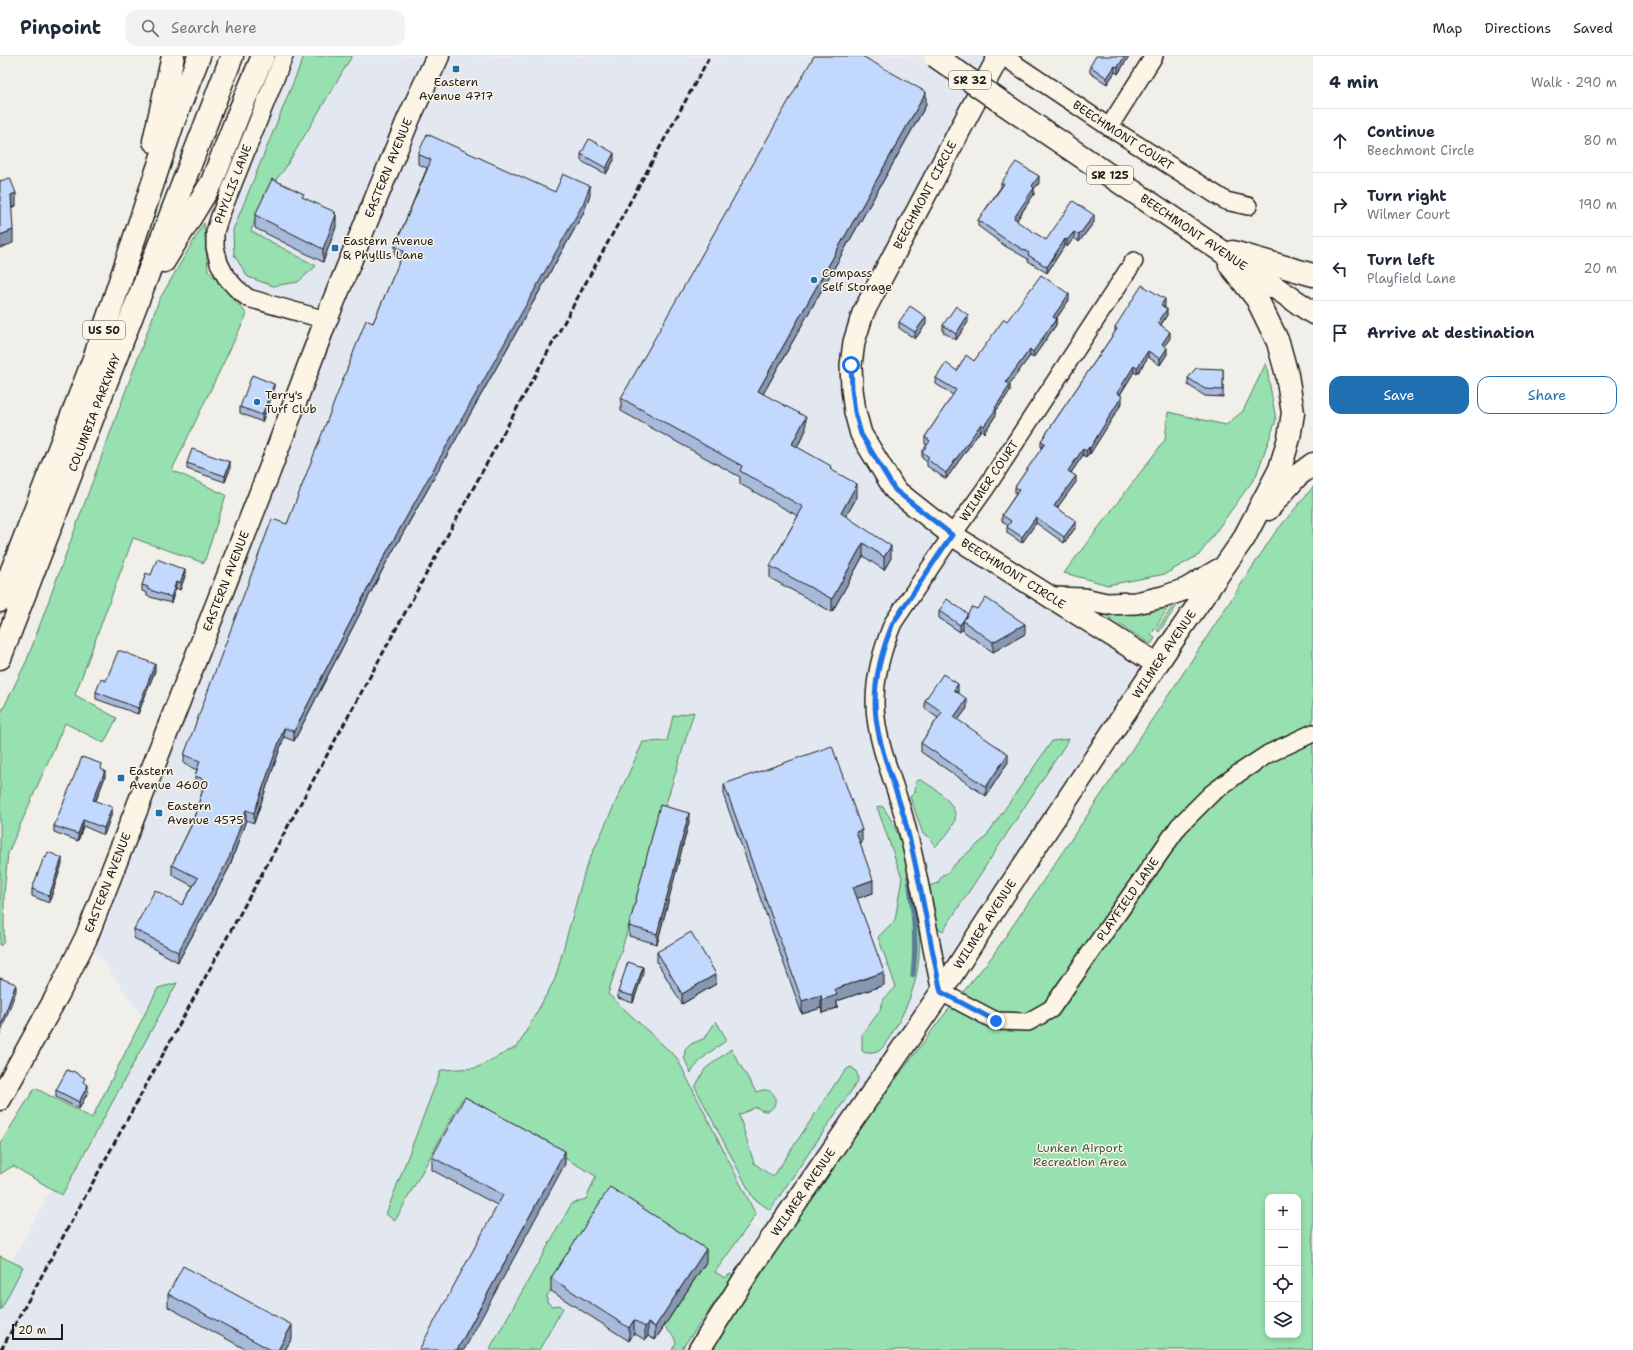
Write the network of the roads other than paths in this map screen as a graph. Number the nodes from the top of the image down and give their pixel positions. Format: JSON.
{"nodes":[{"id":1,"x":173,"y":56,"type":"edge"},
{"id":2,"x":199,"y":56,"type":"edge"},
{"id":3,"x":232,"y":56,"type":"edge"},
{"id":4,"x":263,"y":56,"type":"edge"},
{"id":5,"x":284,"y":56,"type":"edge"},
{"id":6,"x":438,"y":56,"type":"edge"},
{"id":7,"x":935,"y":56,"type":"edge"},
{"id":8,"x":999,"y":56,"type":"edge"},
{"id":9,"x":1003,"y":56,"type":"edge"},
{"id":10,"x":1154,"y":56,"type":"edge"},
{"id":11,"x":1004,"y":104,"type":"joint"},
{"id":12,"x":1109,"y":127,"type":"junction"},
{"id":13,"x":1248,"y":206,"type":"dead end"},
{"id":14,"x":1215,"y":246,"type":"junction"},
{"id":15,"x":130,"y":254,"type":"junction"},
{"id":16,"x":1134,"y":261,"type":"dead end"},
{"id":17,"x":1313,"y":275,"type":"edge"},
{"id":18,"x":135,"y":308,"type":"junction"},
{"id":19,"x":1313,"y":313,"type":"edge"},
{"id":20,"x":326,"y":320,"type":"junction"},
{"id":21,"x":1313,"y":464,"type":"edge"},
{"id":22,"x":952,"y":535,"type":"junction"},
{"id":23,"x":1244,"y":538,"type":"junction"},
{"id":24,"x":1224,"y":566,"type":"junction"},
{"id":25,"x":1053,"y":598,"type":"junction"},
{"id":26,"x":0,"y":600,"type":"edge"},
{"id":27,"x":0,"y":658,"type":"edge"},
{"id":28,"x":1157,"y":664,"type":"junction"},
{"id":29,"x":1313,"y":733,"type":"edge"},
{"id":30,"x":941,"y":992,"type":"junction"},
{"id":31,"x":0,"y":1099,"type":"edge"},
{"id":32,"x":699,"y":1350,"type":"edge"}],
"edges":[{"from":1,"to":15,"type":"main road"},
{"from":2,"to":15,"type":"main road","name":"COLUMBIA PARKWAY","number":"US 50"},
{"from":3,"to":18,"type":"main road","name":"COLUMBIA PARKWAY","number":"US 50"},
{"from":4,"to":18,"type":"main road"},
{"from":5,"to":20,"type":"street","name":"PHYLLIS LANE"},
{"from":6,"to":20,"type":"main road","name":"EASTERN AVENUE"},
{"from":7,"to":11,"type":"main road","name":"BEECHMONT AVENUE","number":"SR 32","bridge":true},
{"from":8,"to":22,"type":"street","name":"BEECHMONT CIRCLE"},
{"from":9,"to":12,"type":"street","name":"BEECHMONT COURT"},
{"from":10,"to":12,"type":"street"},
{"from":11,"to":14,"type":"main road","name":"BEECHMONT AVENUE","number":"SR 125"},
{"from":12,"to":13,"type":"street","name":"BEECHMONT COURT"},
{"from":14,"to":17,"type":"main road"},
{"from":14,"to":19,"type":"main road","name":"BEECHMONT AVENUE","number":"SR 125"},
{"from":14,"to":23,"type":"main road"},
{"from":15,"to":26,"type":"main road","name":"COLUMBIA PARKWAY","number":"US 50"},
{"from":16,"to":22,"type":"street","name":"WILMER COURT"},
{"from":18,"to":27,"type":"main road","name":"COLUMBIA PARKWAY","number":"US 50"},
{"from":20,"to":31,"type":"main road","name":"EASTERN AVENUE"},
{"from":21,"to":23,"type":"main road"},
{"from":22,"to":25,"type":"street","name":"BEECHMONT CIRCLE"},
{"from":22,"to":30,"type":"street","name":"WILMER COURT"},
{"from":23,"to":24,"type":"street","name":"WILMER AVENUE"},
{"from":24,"to":25,"type":"street"},
{"from":24,"to":28,"type":"street","name":"WILMER AVENUE"},
{"from":25,"to":28,"type":"street","name":"BEECHMONT CIRCLE"},
{"from":28,"to":30,"type":"street","name":"WILMER AVENUE"},
{"from":29,"to":30,"type":"street","name":"PLAYFIELD LANE"},
{"from":30,"to":32,"type":"street","name":"WILMER AVENUE"}]}
